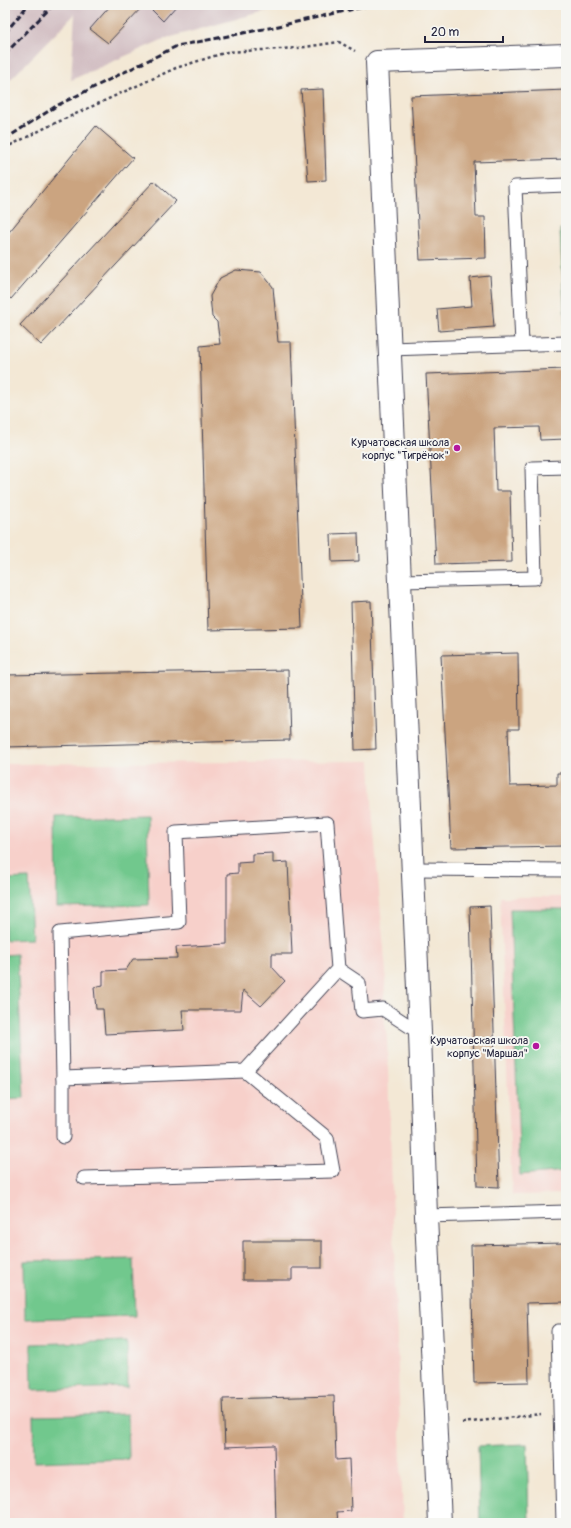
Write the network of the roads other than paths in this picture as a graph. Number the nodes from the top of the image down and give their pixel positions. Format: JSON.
{"nodes":[{"id":1,"x":566,"y":55,"type":"edge"},
{"id":2,"x":566,"y":185,"type":"edge"},
{"id":3,"x":566,"y":343,"type":"edge"},
{"id":4,"x":522,"y":344,"type":"junction"},
{"id":5,"x":390,"y":349,"type":"junction"},
{"id":6,"x":566,"y":467,"type":"edge"},
{"id":7,"x":400,"y":581,"type":"junction"},
{"id":8,"x":413,"y":869,"type":"junction"},
{"id":9,"x":566,"y":870,"type":"edge"},
{"id":10,"x":338,"y":969,"type":"junction"},
{"id":11,"x":420,"y":1033,"type":"junction"},
{"id":12,"x":245,"y":1071,"type":"junction"},
{"id":13,"x":63,"y":1078,"type":"junction"},
{"id":14,"x":63,"y":1137,"type":"dead end"},
{"id":15,"x":84,"y":1178,"type":"dead end"},
{"id":16,"x":566,"y":1212,"type":"edge"},
{"id":17,"x":426,"y":1216,"type":"junction"},
{"id":18,"x":566,"y":1331,"type":"edge"},
{"id":19,"x":440,"y":1523,"type":"edge"},
{"id":20,"x":563,"y":1523,"type":"edge"}],
"edges":[{"from":1,"to":5,"type":"street"},
{"from":2,"to":4,"type":"lane"},
{"from":3,"to":4,"type":"lane"},
{"from":4,"to":5,"type":"lane"},
{"from":5,"to":7,"type":"street"},
{"from":6,"to":7,"type":"lane"},
{"from":7,"to":8,"type":"street"},
{"from":8,"to":9,"type":"lane"},
{"from":8,"to":11,"type":"street"},
{"from":10,"to":11,"type":"lane"},
{"from":10,"to":12,"type":"lane"},
{"from":10,"to":13,"type":"lane"},
{"from":11,"to":17,"type":"street"},
{"from":12,"to":13,"type":"lane"},
{"from":12,"to":15,"type":"lane"},
{"from":13,"to":14,"type":"lane"},
{"from":16,"to":17,"type":"lane"},
{"from":17,"to":19,"type":"street"},
{"from":18,"to":20,"type":"lane"}]}
